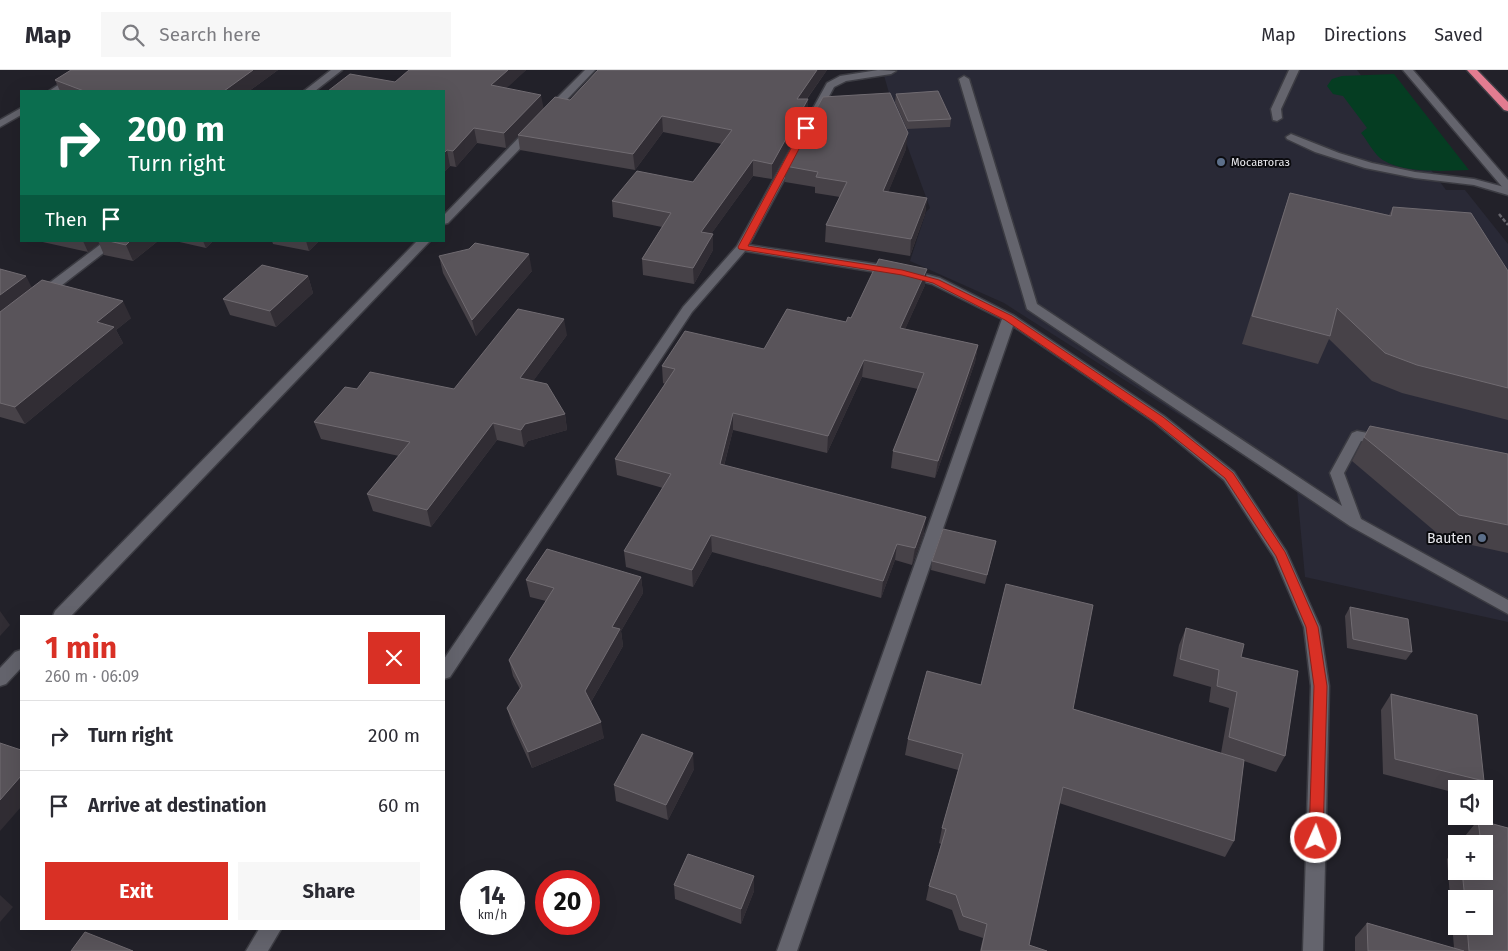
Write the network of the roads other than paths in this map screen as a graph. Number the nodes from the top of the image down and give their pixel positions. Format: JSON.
{"nodes":[{"id":1,"x":88,"y":70,"type":"edge"},
{"id":2,"x":337,"y":70,"type":"edge"},
{"id":3,"x":590,"y":70,"type":"edge"},
{"id":4,"x":890,"y":70,"type":"edge"},
{"id":5,"x":1294,"y":70,"type":"edge"},
{"id":6,"x":1408,"y":70,"type":"edge"},
{"id":7,"x":1466,"y":70,"type":"edge"},
{"id":8,"x":1472,"y":70,"type":"edge"},
{"id":9,"x":964,"y":78,"type":"dead end"},
{"id":10,"x":56,"y":90,"type":"edge"},
{"id":11,"x":310,"y":90,"type":"edge"},
{"id":12,"x":1493,"y":93,"type":"junction"},
{"id":13,"x":1508,"y":108,"type":"edge"},
{"id":14,"x":20,"y":112,"type":"edge"},
{"id":15,"x":1277,"y":118,"type":"dead end"},
{"id":16,"x":0,"y":124,"type":"edge"},
{"id":17,"x":1291,"y":137,"type":"dead end"},
{"id":18,"x":1508,"y":187,"type":"edge"},
{"id":19,"x":1508,"y":192,"type":"edge"},
{"id":20,"x":445,"y":220,"type":"edge"},
{"id":21,"x":112,"y":242,"type":"edge"},
{"id":22,"x":423,"y":242,"type":"edge"},
{"id":23,"x":742,"y":247,"type":"junction"},
{"id":24,"x":30,"y":304,"type":"edge"},
{"id":25,"x":1009,"y":318,"type":"junction"},
{"id":26,"x":1397,"y":442,"type":"edge"},
{"id":27,"x":1355,"y":522,"type":"junction"},
{"id":28,"x":1508,"y":608,"type":"edge"},
{"id":29,"x":62,"y":615,"type":"edge"},
{"id":30,"x":20,"y":658,"type":"edge"},
{"id":31,"x":445,"y":671,"type":"edge"},
{"id":32,"x":0,"y":679,"type":"edge"},
{"id":33,"x":270,"y":930,"type":"edge"},
{"id":34,"x":256,"y":951,"type":"edge"},
{"id":35,"x":787,"y":951,"type":"edge"},
{"id":36,"x":1313,"y":951,"type":"edge"}],
"edges":[{"from":1,"to":10,"type":"street"},
{"from":2,"to":11,"type":"street"},
{"from":3,"to":20,"type":"street"},
{"from":4,"to":23,"type":"street"},
{"from":5,"to":15,"type":"street"},
{"from":6,"to":18,"type":"street"},
{"from":7,"to":12,"type":"highway"},
{"from":8,"to":12,"type":"highway"},
{"from":9,"to":27,"type":"street"},
{"from":12,"to":13,"type":"highway"},
{"from":14,"to":16,"type":"street"},
{"from":17,"to":19,"type":"street"},
{"from":21,"to":24,"type":"street"},
{"from":22,"to":29,"type":"street"},
{"from":23,"to":25,"type":"street"},
{"from":23,"to":31,"type":"street"},
{"from":25,"to":35,"type":"street"},
{"from":25,"to":36,"type":"street"},
{"from":26,"to":27,"type":"street"},
{"from":27,"to":28,"type":"street"},
{"from":30,"to":32,"type":"street"},
{"from":33,"to":34,"type":"street"}]}
